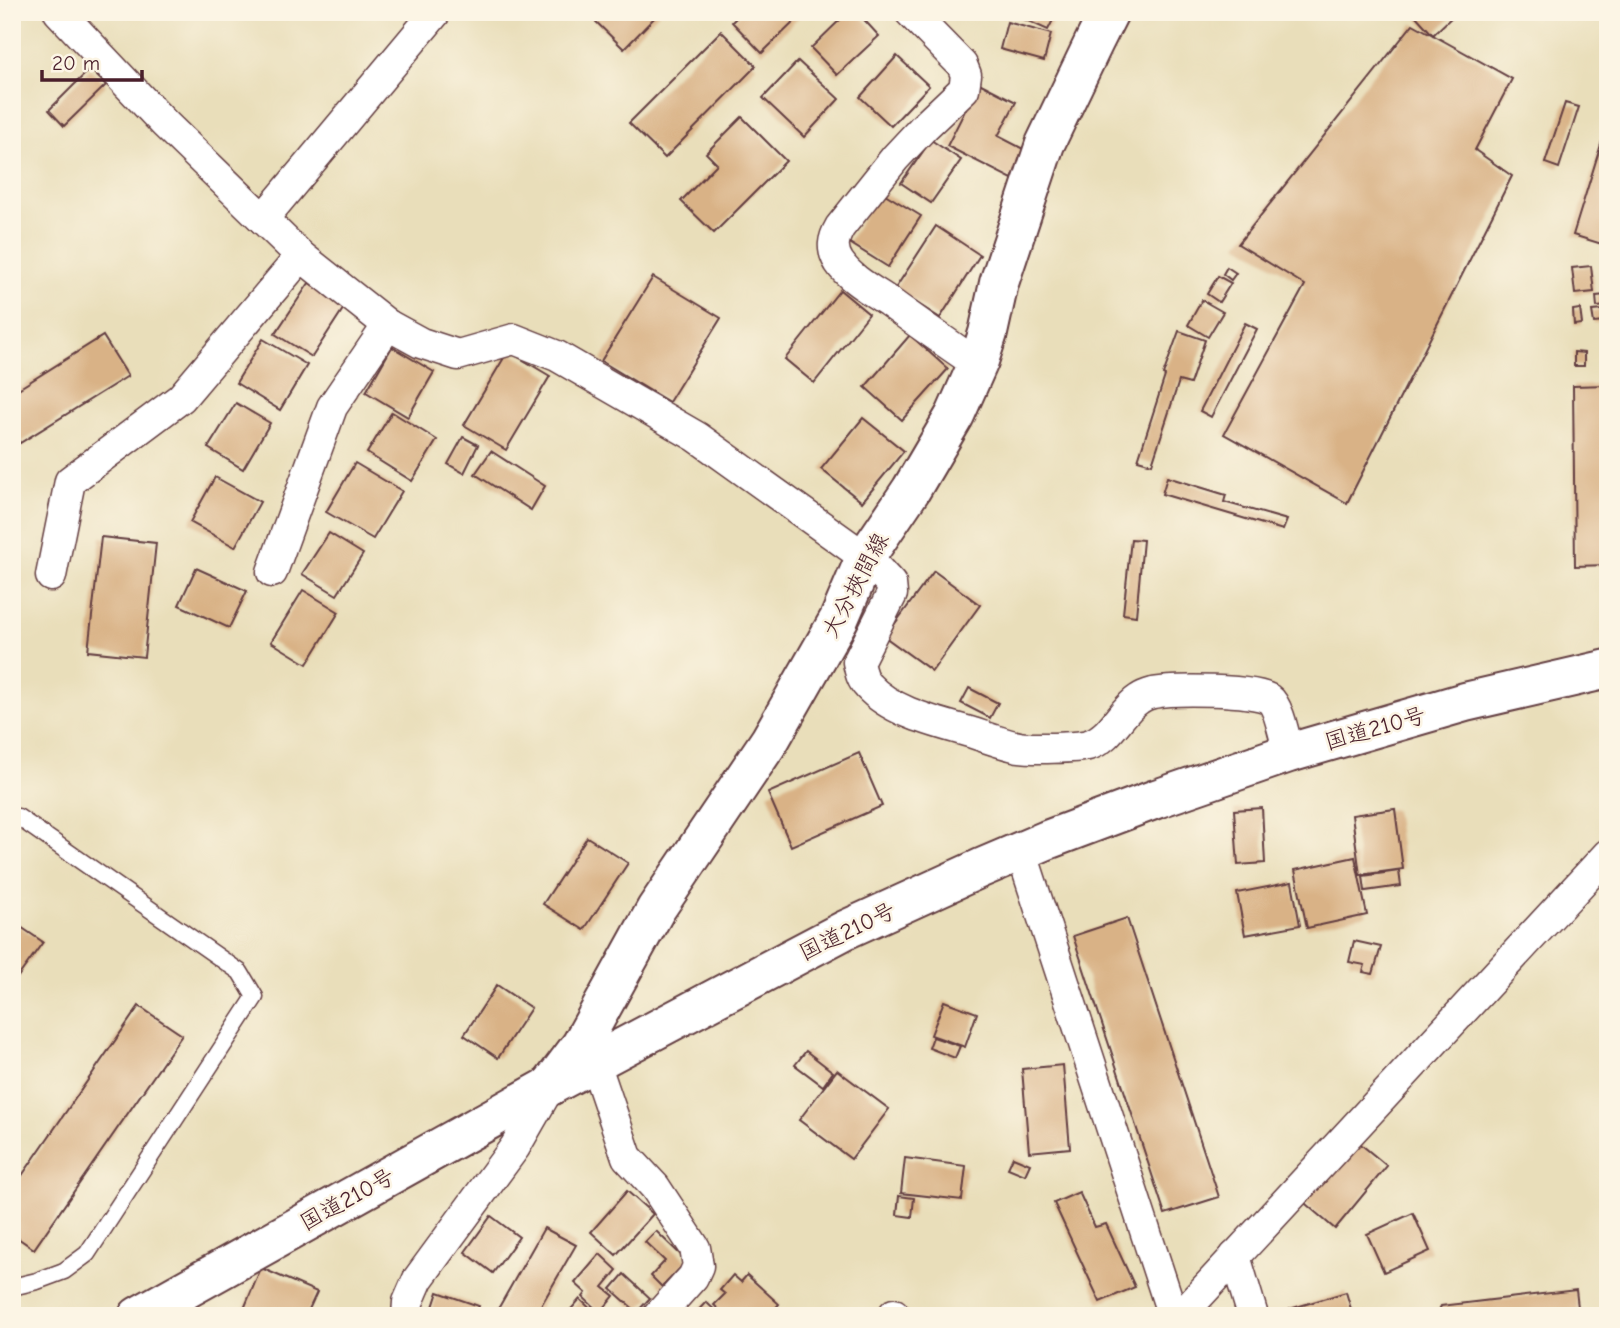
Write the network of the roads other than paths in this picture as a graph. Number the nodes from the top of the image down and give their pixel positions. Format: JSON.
{"nodes":[{"id":1,"x":59,"y":12,"type":"edge"},
{"id":2,"x":436,"y":12,"type":"edge"},
{"id":3,"x":910,"y":12,"type":"edge"},
{"id":4,"x":1109,"y":12,"type":"edge"},
{"id":5,"x":263,"y":219,"type":"junction"},
{"id":6,"x":301,"y":256,"type":"junction"},
{"id":7,"x":388,"y":325,"type":"junction"},
{"id":8,"x":977,"y":364,"type":"junction"},
{"id":9,"x":865,"y":558,"type":"junction"},
{"id":10,"x":272,"y":572,"type":"dead end"},
{"id":11,"x":51,"y":576,"type":"dead end"},
{"id":12,"x":1608,"y":670,"type":"edge"},
{"id":13,"x":1289,"y":753,"type":"junction"},
{"id":14,"x":18,"y":817,"type":"dead end"},
{"id":15,"x":1021,"y":851,"type":"junction"},
{"id":16,"x":1603,"y":867,"type":"edge"},
{"id":17,"x":595,"y":1063,"type":"junction"},
{"id":18,"x":550,"y":1086,"type":"junction"},
{"id":19,"x":1235,"y":1256,"type":"junction"},
{"id":20,"x":12,"y":1287,"type":"edge"},
{"id":21,"x":138,"y":1316,"type":"edge"},
{"id":22,"x":407,"y":1316,"type":"edge"},
{"id":23,"x":658,"y":1316,"type":"edge"},
{"id":24,"x":1173,"y":1316,"type":"edge"},
{"id":25,"x":1180,"y":1316,"type":"edge"},
{"id":26,"x":1253,"y":1316,"type":"edge"}],
"edges":[{"from":1,"to":5,"type":"street"},
{"from":2,"to":5,"type":"street"},
{"from":3,"to":8,"type":"street"},
{"from":4,"to":8,"type":"main road","name":"大分挾間線"},
{"from":5,"to":6,"type":"street"},
{"from":6,"to":7,"type":"street"},
{"from":6,"to":11,"type":"street"},
{"from":7,"to":9,"type":"street"},
{"from":7,"to":10,"type":"street"},
{"from":8,"to":9,"type":"main road","name":"大分挾間線"},
{"from":9,"to":13,"type":"street"},
{"from":9,"to":18,"type":"main road","name":"大分挾間線"},
{"from":12,"to":13,"type":"main road","name":"国道210号"},
{"from":13,"to":15,"type":"main road","name":"国道210号"},
{"from":14,"to":20,"type":"lane"},
{"from":15,"to":17,"type":"main road","name":"国道210号"},
{"from":15,"to":24,"type":"street"},
{"from":16,"to":19,"type":"street"},
{"from":17,"to":18,"type":"main road","name":"国道210号"},
{"from":17,"to":23,"type":"street"},
{"from":18,"to":21,"type":"main road","name":"国道210号"},
{"from":18,"to":22,"type":"street"},
{"from":19,"to":25,"type":"street"},
{"from":19,"to":26,"type":"street"}]}
